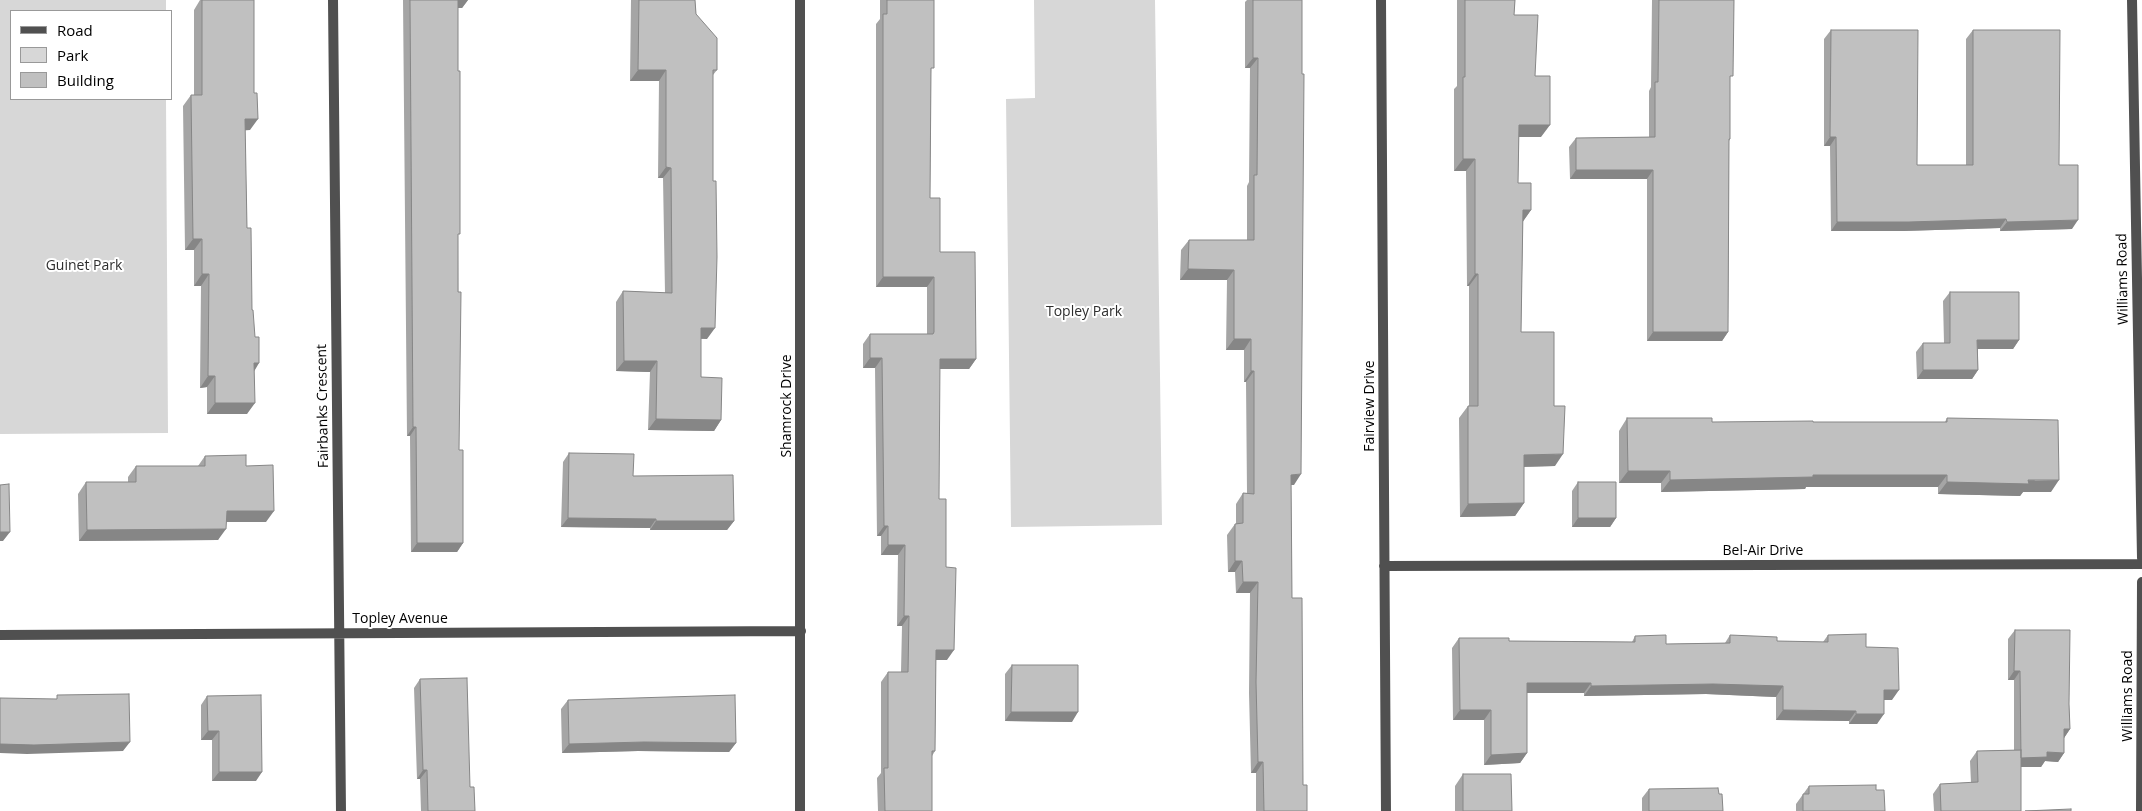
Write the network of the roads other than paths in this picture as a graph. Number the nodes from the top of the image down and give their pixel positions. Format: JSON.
{"nodes":[{"id":1,"x":333,"y":0,"type":"edge"},
{"id":2,"x":800,"y":0,"type":"edge"},
{"id":3,"x":1381,"y":0,"type":"edge"},
{"id":4,"x":2132,"y":0,"type":"edge"},
{"id":5,"x":2142,"y":558,"type":"edge"},
{"id":6,"x":2142,"y":564,"type":"edge"},
{"id":7,"x":1384,"y":566,"type":"junction"},
{"id":8,"x":2142,"y":582,"type":"edge"},
{"id":9,"x":801,"y":631,"type":"junction"},
{"id":10,"x":339,"y":633,"type":"junction"},
{"id":11,"x":0,"y":635,"type":"edge"},
{"id":12,"x":341,"y":811,"type":"edge"},
{"id":13,"x":800,"y":811,"type":"edge"},
{"id":14,"x":1386,"y":811,"type":"edge"},
{"id":15,"x":2141,"y":811,"type":"edge"}],
"edges":[{"from":1,"to":10,"type":"street","name":"Fairbanks Crescent"},
{"from":2,"to":9,"type":"street","name":"Shamrock Drive"},
{"from":3,"to":7,"type":"street","name":"Fairview Drive"},
{"from":4,"to":5,"type":"street","name":"Williams Road"},
{"from":6,"to":7,"type":"street","name":"Bel-Air Drive"},
{"from":7,"to":14,"type":"street","name":"Fairview Drive"},
{"from":8,"to":15,"type":"street","name":"Williams Road"},
{"from":9,"to":10,"type":"street","name":"Topley Avenue"},
{"from":9,"to":13,"type":"street","name":"Shamrock Drive"},
{"from":10,"to":11,"type":"street","name":"Topley Avenue"},
{"from":10,"to":12,"type":"street","name":"Fairbanks Crescent"}]}
